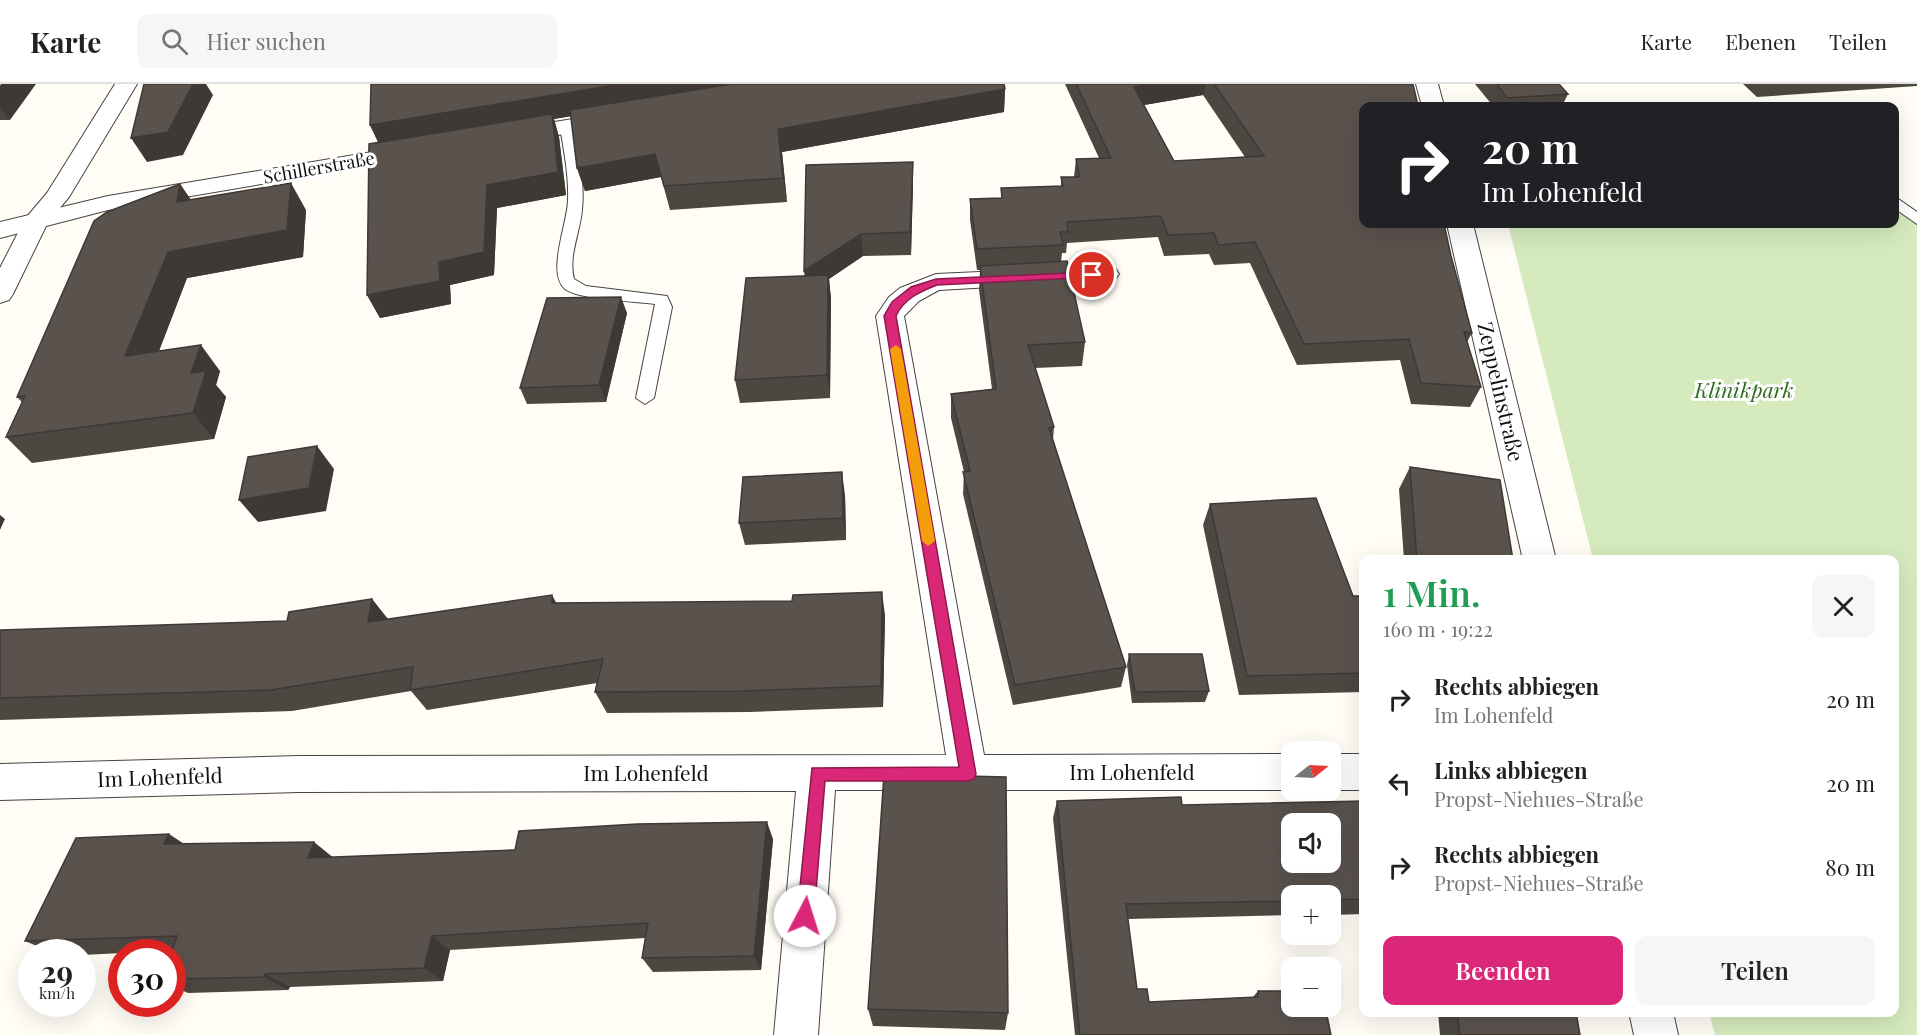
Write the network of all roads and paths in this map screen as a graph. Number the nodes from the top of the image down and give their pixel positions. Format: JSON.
{"nodes":[{"id":1,"x":126,"y":84,"type":"edge"},
{"id":2,"x":1427,"y":84,"type":"edge"},
{"id":3,"x":1432,"y":102,"type":"edge"},
{"id":4,"x":638,"y":115,"type":"edge"},
{"id":5,"x":567,"y":127,"type":"junction"},
{"id":6,"x":488,"y":140,"type":"edge"},
{"id":7,"x":441,"y":148,"type":"edge"},
{"id":8,"x":1899,"y":204,"type":"edge"},
{"id":9,"x":37,"y":219,"type":"junction"},
{"id":10,"x":1917,"y":220,"type":"edge"},
{"id":11,"x":1461,"y":228,"type":"edge"},
{"id":12,"x":0,"y":230,"type":"edge"},
{"id":13,"x":1106,"y":274,"type":"dead end"},
{"id":14,"x":0,"y":294,"type":"edge"},
{"id":15,"x":645,"y":398,"type":"dead end"},
{"id":16,"x":1539,"y":555,"type":"edge"},
{"id":17,"x":1281,"y":772,"type":"edge"},
{"id":18,"x":1341,"y":772,"type":"edge"},
{"id":19,"x":1359,"y":772,"type":"edge"},
{"id":20,"x":817,"y":773,"type":"junction"},
{"id":21,"x":968,"y":774,"type":"junction"},
{"id":22,"x":0,"y":783,"type":"edge"},
{"id":23,"x":1652,"y":1017,"type":"edge"},
{"id":24,"x":796,"y":1035,"type":"edge"},
{"id":25,"x":1656,"y":1035,"type":"edge"}],
"edges":[{"from":1,"to":9,"type":"street"},
{"from":2,"to":3,"type":"street"},
{"from":4,"to":5,"type":"street"},
{"from":5,"to":6,"type":"street"},
{"from":5,"to":15,"type":"lane"},
{"from":7,"to":9,"type":"street","name":"Schillerstraße"},
{"from":8,"to":10,"type":"lane"},
{"from":9,"to":12,"type":"street","name":"Schillerstraße"},
{"from":9,"to":14,"type":"street"},
{"from":11,"to":16,"type":"street","name":"Zeppelinstraße"},
{"from":13,"to":21,"type":"street"},
{"from":17,"to":21,"type":"street","name":"Im Lohenfeld"},
{"from":18,"to":19,"type":"street"},
{"from":20,"to":21,"type":"street","name":"Im Lohenfeld"},
{"from":20,"to":22,"type":"street","name":"Im Lohenfeld"},
{"from":20,"to":24,"type":"street"},
{"from":23,"to":25,"type":"street"}]}
